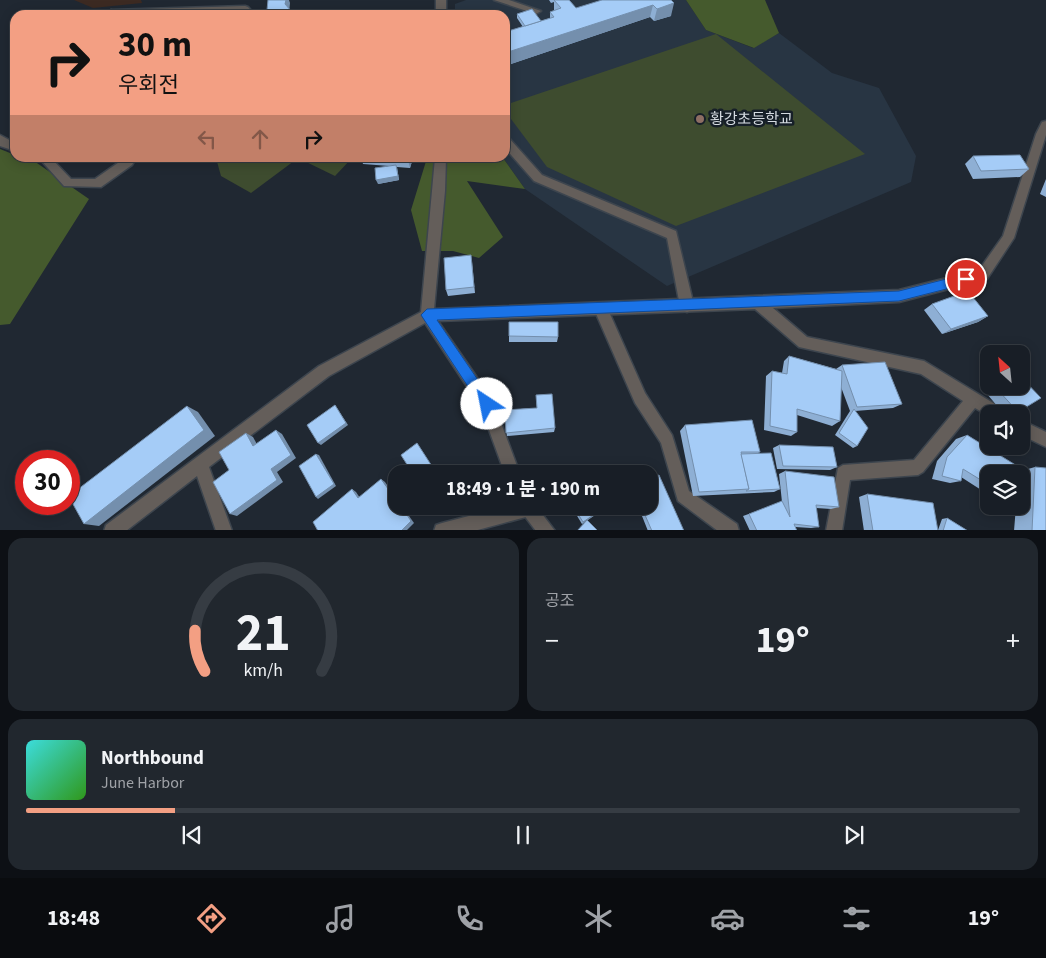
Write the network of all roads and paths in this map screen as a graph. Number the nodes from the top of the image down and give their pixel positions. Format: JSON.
{"nodes":[{"id":1,"x":499,"y":0,"type":"edge"},
{"id":2,"x":218,"y":10,"type":"edge"},
{"id":3,"x":246,"y":10,"type":"edge"},
{"id":4,"x":536,"y":11,"type":"edge"},
{"id":5,"x":1046,"y":125,"type":"edge"},
{"id":6,"x":0,"y":139,"type":"edge"},
{"id":7,"x":10,"y":146,"type":"edge"},
{"id":8,"x":510,"y":147,"type":"edge"},
{"id":9,"x":49,"y":162,"type":"edge"},
{"id":10,"x":128,"y":162,"type":"edge"},
{"id":11,"x":440,"y":162,"type":"edge"},
{"id":12,"x":757,"y":303,"type":"junction"},
{"id":13,"x":687,"y":306,"type":"junction"},
{"id":14,"x":601,"y":309,"type":"junction"},
{"id":15,"x":427,"y":315,"type":"junction"},
{"id":16,"x":973,"y":400,"type":"junction"},
{"id":17,"x":982,"y":405,"type":"edge"},
{"id":18,"x":1030,"y":431,"type":"edge"},
{"id":19,"x":1046,"y":440,"type":"edge"},
{"id":20,"x":200,"y":464,"type":"junction"},
{"id":21,"x":510,"y":465,"type":"edge"},
{"id":22,"x":499,"y":515,"type":"edge"},
{"id":23,"x":531,"y":515,"type":"edge"},
{"id":24,"x":112,"y":530,"type":"edge"},
{"id":25,"x":224,"y":530,"type":"edge"},
{"id":26,"x":442,"y":530,"type":"edge"},
{"id":27,"x":544,"y":530,"type":"edge"},
{"id":28,"x":732,"y":530,"type":"edge"},
{"id":29,"x":834,"y":530,"type":"edge"}],
"edges":[{"from":1,"to":4,"type":"street"},
{"from":2,"to":3,"type":"street"},
{"from":5,"to":12,"type":"street"},
{"from":6,"to":7,"type":"street"},
{"from":8,"to":13,"type":"street"},
{"from":9,"to":10,"type":"street"},
{"from":11,"to":15,"type":"street"},
{"from":12,"to":13,"type":"street"},
{"from":12,"to":16,"type":"street"},
{"from":13,"to":14,"type":"street"},
{"from":14,"to":15,"type":"street"},
{"from":14,"to":28,"type":"street"},
{"from":15,"to":20,"type":"street"},
{"from":15,"to":21,"type":"street"},
{"from":16,"to":17,"type":"street"},
{"from":16,"to":29,"type":"street"},
{"from":18,"to":19,"type":"street"},
{"from":20,"to":24,"type":"street"},
{"from":20,"to":25,"type":"street"},
{"from":22,"to":26,"type":"street"},
{"from":23,"to":27,"type":"street"}]}
